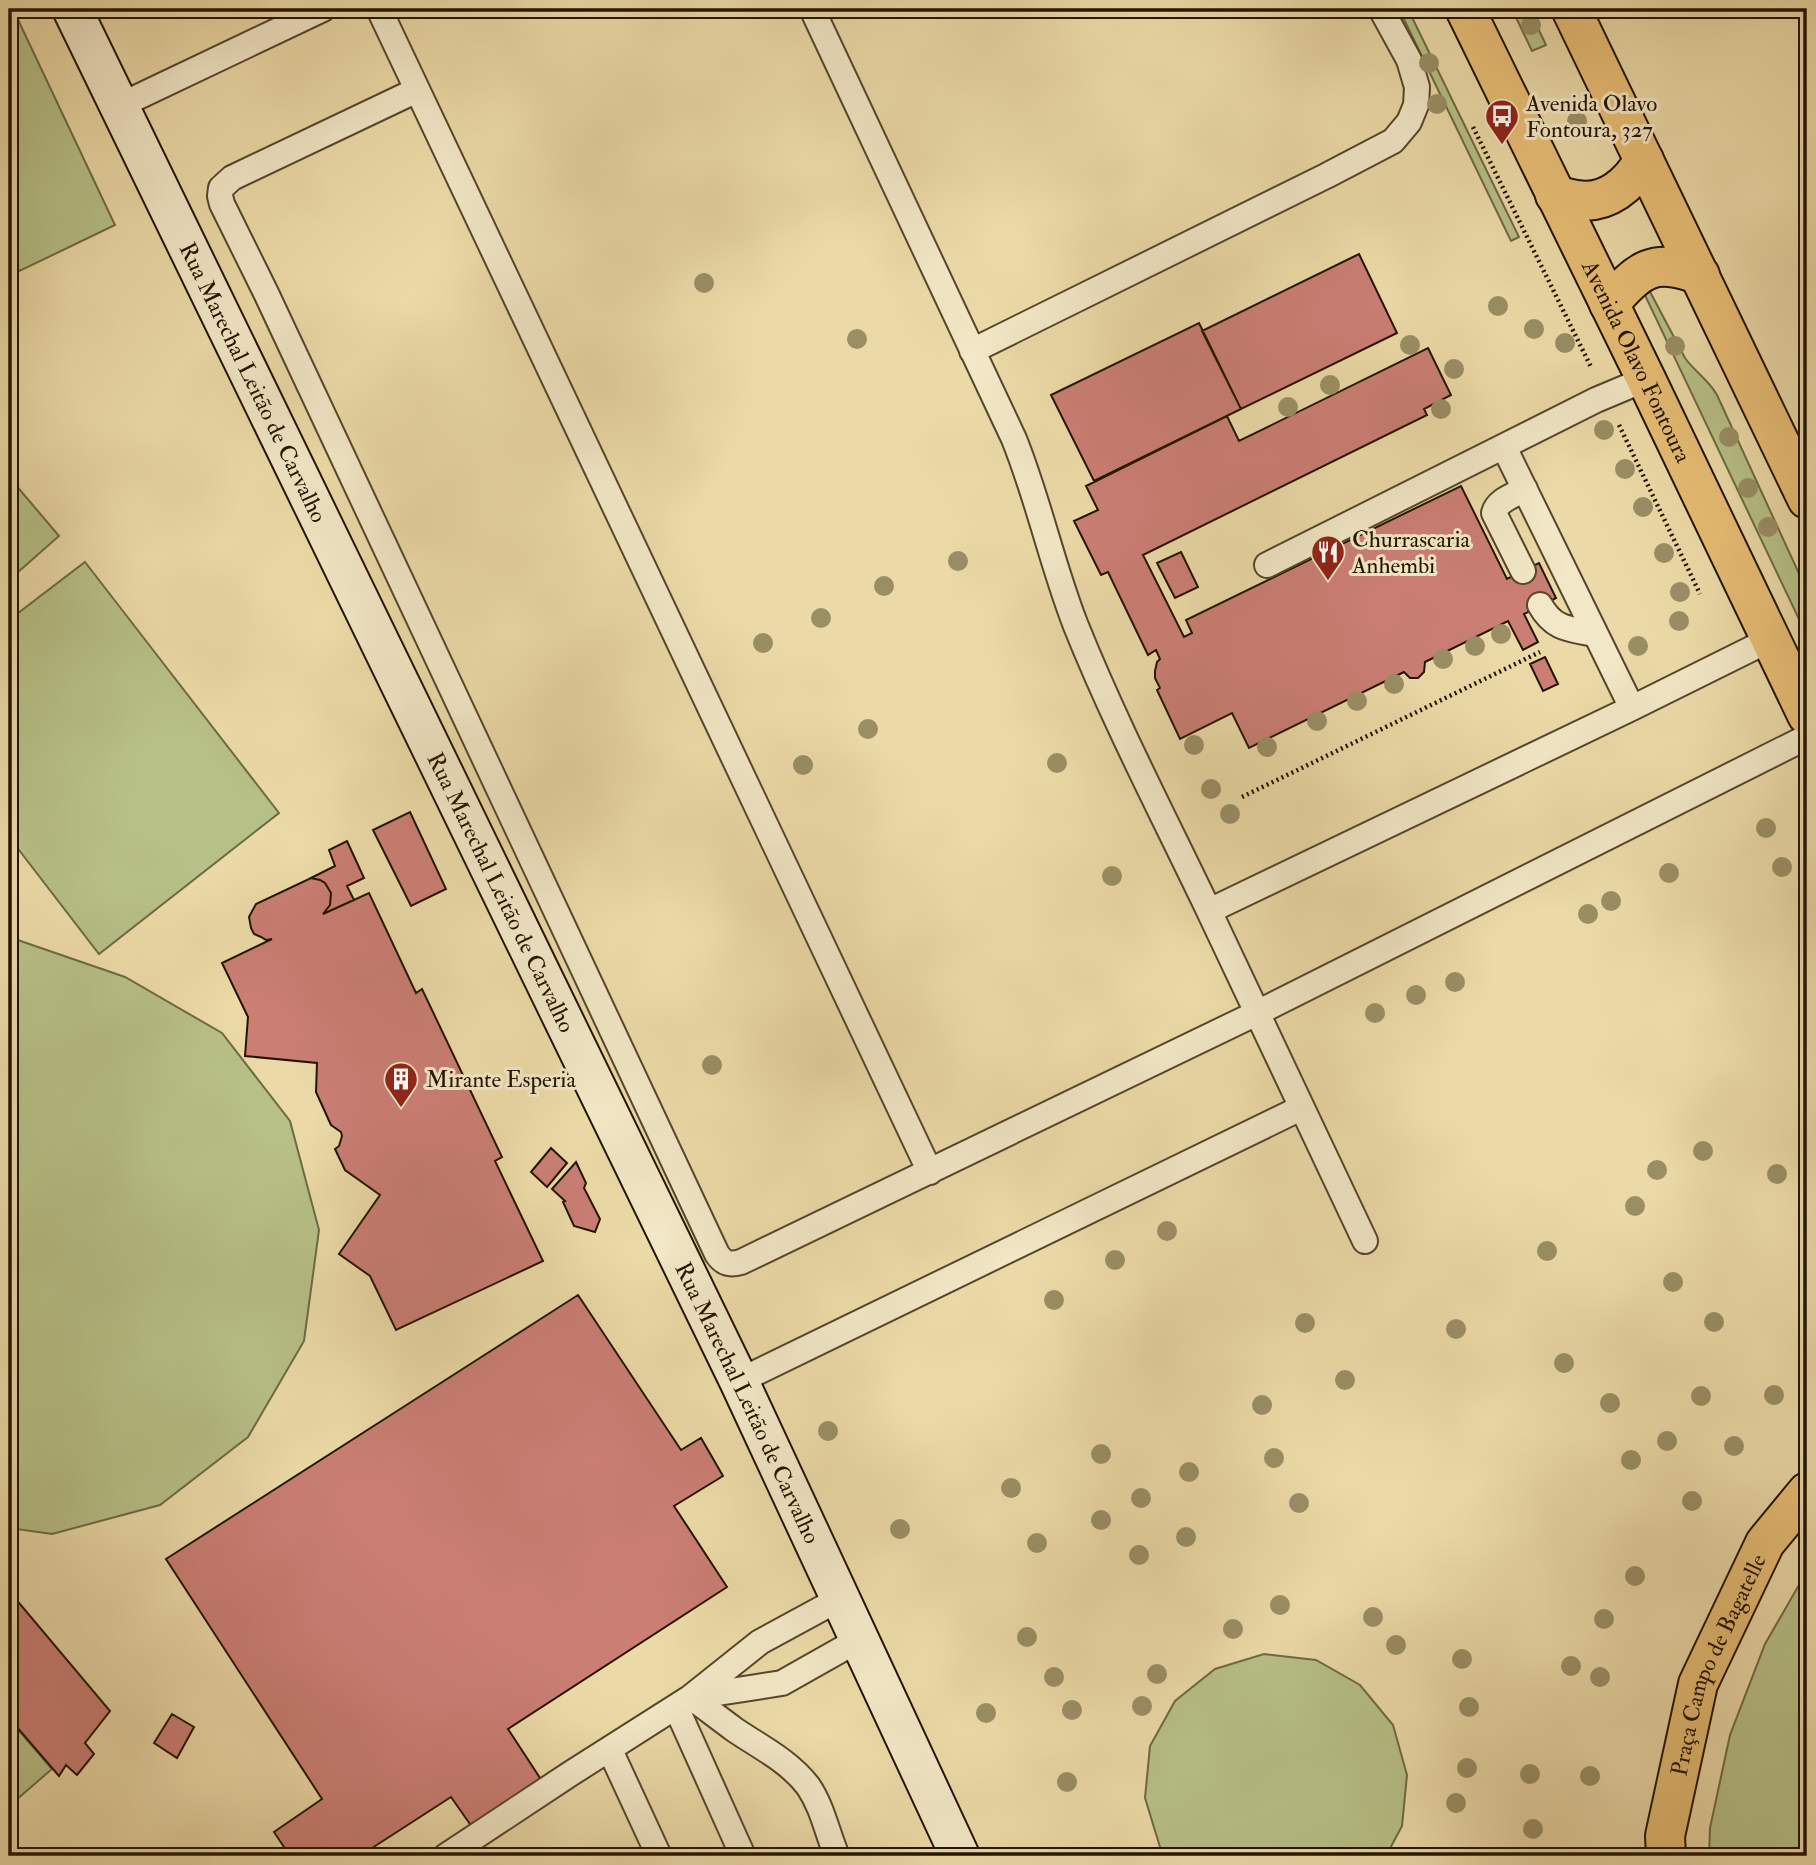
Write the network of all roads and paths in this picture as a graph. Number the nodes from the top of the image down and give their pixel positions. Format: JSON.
{"nodes":[{"id":1,"x":72,"y":9,"type":"edge"},
{"id":2,"x":323,"y":9,"type":"edge"},
{"id":3,"x":379,"y":9,"type":"edge"},
{"id":4,"x":812,"y":9,"type":"edge"},
{"id":5,"x":1381,"y":9,"type":"edge"},
{"id":6,"x":1465,"y":9,"type":"edge"},
{"id":7,"x":1571,"y":9,"type":"edge"},
{"id":8,"x":417,"y":90,"type":"junction"},
{"id":9,"x":119,"y":106,"type":"junction"},
{"id":10,"x":1644,"y":160,"type":"junction"},
{"id":11,"x":1555,"y":195,"type":"junction"},
{"id":12,"x":1700,"y":275,"type":"junction"},
{"id":13,"x":1609,"y":304,"type":"junction"},
{"id":14,"x":972,"y":351,"type":"junction"},
{"id":15,"x":1646,"y":379,"type":"junction"},
{"id":16,"x":1504,"y":447,"type":"junction"},
{"id":17,"x":1525,"y":489,"type":"junction"},
{"id":18,"x":1807,"y":499,"type":"edge"},
{"id":19,"x":1267,"y":565,"type":"dead end"},
{"id":20,"x":1523,"y":571,"type":"dead end"},
{"id":21,"x":1540,"y":606,"type":"dead end"},
{"id":22,"x":1588,"y":633,"type":"junction"},
{"id":23,"x":1771,"y":639,"type":"junction"},
{"id":24,"x":1632,"y":708,"type":"junction"},
{"id":25,"x":1807,"y":715,"type":"edge"},
{"id":26,"x":1807,"y":737,"type":"edge"},
{"id":27,"x":1242,"y":797,"type":"dead end"},
{"id":28,"x":1209,"y":911,"type":"junction"},
{"id":29,"x":1257,"y":1013,"type":"junction"},
{"id":30,"x":1301,"y":1108,"type":"junction"},
{"id":31,"x":930,"y":1172,"type":"junction"},
{"id":32,"x":1365,"y":1241,"type":"dead end"},
{"id":33,"x":739,"y":1381,"type":"junction"},
{"id":34,"x":1807,"y":1492,"type":"edge"},
{"id":35,"x":841,"y":1598,"type":"junction"},
{"id":36,"x":860,"y":1639,"type":"junction"},
{"id":37,"x":683,"y":1702,"type":"junction"},
{"id":38,"x":610,"y":1750,"type":"junction"},
{"id":39,"x":446,"y":1856,"type":"edge"},
{"id":40,"x":659,"y":1856,"type":"edge"},
{"id":41,"x":743,"y":1856,"type":"edge"},
{"id":42,"x":837,"y":1856,"type":"edge"},
{"id":43,"x":960,"y":1856,"type":"edge"},
{"id":44,"x":1666,"y":1856,"type":"edge"}],
"edges":[{"from":1,"to":9,"type":"street","name":"Rua Marechal Leitão de Carvalho"},
{"from":2,"to":9,"type":"lane"},
{"from":3,"to":8,"type":"lane"},
{"from":4,"to":14,"type":"lane"},
{"from":5,"to":14,"type":"lane"},
{"from":6,"to":11,"type":"main road","name":"Avenida Olavo Fontoura"},
{"from":7,"to":10,"type":"main road"},
{"from":8,"to":31,"type":"lane"},
{"from":8,"to":31,"type":"lane"},
{"from":9,"to":33,"type":"street","name":"Rua Marechal Leitão de Carvalho"},
{"from":10,"to":11,"type":"main road"},
{"from":10,"to":12,"type":"main road"},
{"from":11,"to":13,"type":"main road","name":"Avenida Olavo Fontoura"},
{"from":12,"to":13,"type":"main road"},
{"from":12,"to":18,"type":"main road"},
{"from":13,"to":15,"type":"main road","name":"Avenida Olavo Fontoura"},
{"from":14,"to":28,"type":"lane"},
{"from":15,"to":16,"type":"lane"},
{"from":15,"to":23,"type":"main road","name":"Avenida Olavo Fontoura"},
{"from":16,"to":17,"type":"lane"},
{"from":16,"to":19,"type":"lane"},
{"from":17,"to":20,"type":"lane"},
{"from":17,"to":22,"type":"lane"},
{"from":21,"to":22,"type":"lane"},
{"from":22,"to":24,"type":"lane"},
{"from":22,"to":27,"type":"path"},
{"from":23,"to":24,"type":"lane"},
{"from":23,"to":25,"type":"main road","name":"Avenida Olavo Fontoura"},
{"from":24,"to":28,"type":"lane"},
{"from":26,"to":29,"type":"lane"},
{"from":28,"to":29,"type":"lane"},
{"from":29,"to":30,"type":"lane"},
{"from":29,"to":31,"type":"lane"},
{"from":30,"to":32,"type":"lane"},
{"from":30,"to":33,"type":"lane"},
{"from":33,"to":35,"type":"street","name":"Rua Marechal Leitão de Carvalho"},
{"from":34,"to":44,"type":"main road","name":"Praça Campo de Bagatelle"},
{"from":35,"to":36,"type":"street","name":"Rua Marechal Leitão de Carvalho"},
{"from":35,"to":37,"type":"lane"},
{"from":36,"to":37,"type":"lane"},
{"from":36,"to":43,"type":"street","name":"Rua Marechal Leitão de Carvalho"},
{"from":37,"to":38,"type":"lane"},
{"from":37,"to":41,"type":"lane"},
{"from":37,"to":42,"type":"lane"},
{"from":38,"to":39,"type":"lane"},
{"from":38,"to":40,"type":"lane"}]}
